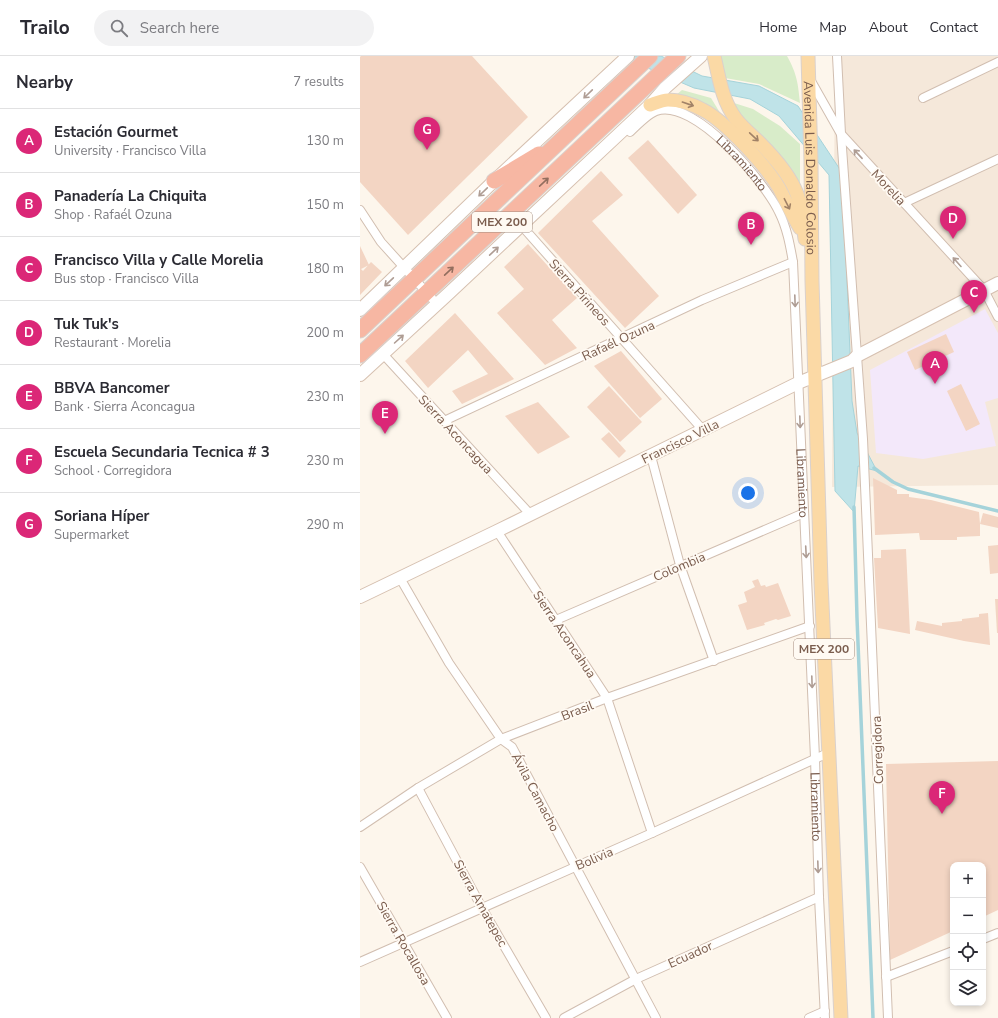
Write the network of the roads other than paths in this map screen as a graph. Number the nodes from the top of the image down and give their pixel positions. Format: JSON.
{"nodes":[{"id":1,"x":628,"y":56,"type":"edge"},
{"id":2,"x":650,"y":56,"type":"edge"},
{"id":3,"x":678,"y":56,"type":"edge"},
{"id":4,"x":797,"y":56,"type":"edge"},
{"id":5,"x":808,"y":56,"type":"edge"},
{"id":6,"x":837,"y":56,"type":"edge"},
{"id":7,"x":714,"y":57,"type":"edge"},
{"id":8,"x":698,"y":58,"type":"edge"},
{"id":9,"x":998,"y":62,"type":"edge"},
{"id":10,"x":808,"y":75,"type":"junction"},
{"id":11,"x":923,"y":98,"type":"dead end"},
{"id":12,"x":650,"y":105,"type":"junction"},
{"id":13,"x":841,"y":134,"type":"junction"},
{"id":14,"x":564,"y":139,"type":"junction"},
{"id":15,"x":998,"y":159,"type":"edge"},
{"id":16,"x":581,"y":169,"type":"junction"},
{"id":17,"x":494,"y":181,"type":"junction"},
{"id":18,"x":904,"y":203,"type":"junction"},
{"id":19,"x":360,"y":210,"type":"edge"},
{"id":20,"x":521,"y":225,"type":"junction"},
{"id":21,"x":805,"y":239,"type":"junction"},
{"id":22,"x":793,"y":262,"type":"junction"},
{"id":23,"x":405,"y":267,"type":"junction"},
{"id":24,"x":415,"y":279,"type":"junction"},
{"id":25,"x":812,"y":281,"type":"junction"},
{"id":26,"x":998,"y":283,"type":"edge"},
{"id":27,"x":984,"y":290,"type":"junction"},
{"id":28,"x":427,"y":292,"type":"junction"},
{"id":29,"x":437,"y":304,"type":"junction"},
{"id":30,"x":360,"y":310,"type":"edge"},
{"id":31,"x":998,"y":317,"type":"edge"},
{"id":32,"x":360,"y":330,"type":"edge"},
{"id":33,"x":622,"y":338,"type":"junction"},
{"id":34,"x":383,"y":354,"type":"junction"},
{"id":35,"x":360,"y":355,"type":"edge"},
{"id":36,"x":854,"y":358,"type":"junction"},
{"id":37,"x":821,"y":373,"type":"junction"},
{"id":38,"x":360,"y":375,"type":"edge"},
{"id":39,"x":798,"y":383,"type":"junction"},
{"id":40,"x":444,"y":421,"type":"junction"},
{"id":41,"x":703,"y":430,"type":"junction"},
{"id":42,"x":651,"y":456,"type":"junction"},
{"id":43,"x":804,"y":513,"type":"junction"},
{"id":44,"x":530,"y":514,"type":"junction"},
{"id":45,"x":497,"y":531,"type":"junction"},
{"id":46,"x":680,"y":565,"type":"junction"},
{"id":47,"x":400,"y":578,"type":"junction"},
{"id":48,"x":821,"y":582,"type":"junction"},
{"id":49,"x":808,"y":584,"type":"junction"},
{"id":50,"x":360,"y":597,"type":"edge"},
{"id":51,"x":556,"y":620,"type":"junction"},
{"id":52,"x":810,"y":626,"type":"junction"},
{"id":53,"x":714,"y":661,"type":"junction"},
{"id":54,"x":607,"y":698,"type":"junction"},
{"id":55,"x":501,"y":739,"type":"junction"},
{"id":56,"x":828,"y":753,"type":"junction"},
{"id":57,"x":815,"y":758,"type":"junction"},
{"id":58,"x":418,"y":788,"type":"junction"},
{"id":59,"x":360,"y":827,"type":"edge"},
{"id":60,"x":652,"y":833,"type":"junction"},
{"id":61,"x":575,"y":866,"type":"junction"},
{"id":62,"x":360,"y":867,"type":"edge"},
{"id":63,"x":819,"y":897,"type":"junction"},
{"id":64,"x":482,"y":908,"type":"junction"},
{"id":65,"x":998,"y":932,"type":"edge"},
{"id":66,"x":986,"y":938,"type":"edge"},
{"id":67,"x":403,"y":942,"type":"junction"},
{"id":68,"x":950,"y":952,"type":"edge"},
{"id":69,"x":360,"y":962,"type":"edge"},
{"id":70,"x":886,"y":977,"type":"junction"},
{"id":71,"x":636,"y":979,"type":"junction"},
{"id":72,"x":825,"y":1014,"type":"edge"},
{"id":73,"x":447,"y":1018,"type":"edge"},
{"id":74,"x":546,"y":1018,"type":"edge"},
{"id":75,"x":564,"y":1018,"type":"edge"},
{"id":76,"x":656,"y":1018,"type":"edge"},
{"id":77,"x":809,"y":1018,"type":"edge"},
{"id":78,"x":841,"y":1018,"type":"edge"},
{"id":79,"x":888,"y":1018,"type":"edge"}],
"edges":[{"from":1,"to":17,"type":"street","one_way":true},
{"from":2,"to":14,"type":"highway","number":"MEX 200"},
{"from":28,"to":3,"type":"highway","number":"MEX 200","one_way":true},
{"from":4,"to":10,"type":"main road"},
{"from":5,"to":10,"type":"main road","name":"Avenida Luis Donaldo Colosio","number":"MEX 200"},
{"from":6,"to":13,"type":"street","name":"Corregidora"},
{"from":7,"to":21,"type":"main road","name":"Avenida Luis Donaldo Colosio","number":"MEX 200","one_way":true},
{"from":8,"to":12,"type":"street"},
{"from":9,"to":11,"type":"street"},
{"from":10,"to":13,"type":"street","name":"Morelia"},
{"from":10,"to":25,"type":"main road","name":"Avenida Luis Donaldo Colosio","number":"MEX 200"},
{"from":12,"to":16,"type":"street"},
{"from":12,"to":21,"type":"main road","one_way":true},
{"from":18,"to":13,"type":"street","name":"Morelia","one_way":true},
{"from":13,"to":36,"type":"street","name":"Corregidora"},
{"from":14,"to":17,"type":"highway"},
{"from":14,"to":24,"type":"highway","number":"MEX 200"},
{"from":15,"to":18,"type":"street"},
{"from":16,"to":20,"type":"street"},
{"from":16,"to":22,"type":"street","name":"Libramiento"},
{"from":17,"to":23,"type":"street","one_way":true},
{"from":27,"to":18,"type":"street","name":"Morelia","one_way":true},
{"from":19,"to":23,"type":"street"},
{"from":29,"to":20,"type":"street","one_way":true},
{"from":20,"to":33,"type":"street","name":"Sierra Pirineos"},
{"from":21,"to":25,"type":"main road","name":"Avenida Luis Donaldo Colosio","number":"MEX 200"},
{"from":22,"to":33,"type":"street","name":"Rafaél Ozuna"},
{"from":22,"to":39,"type":"street","name":"Libramiento","one_way":true},
{"from":23,"to":24,"type":"street"},
{"from":23,"to":30,"type":"street","one_way":true},
{"from":24,"to":28,"type":"street"},
{"from":24,"to":32,"type":"highway","number":"MEX 200"},
{"from":25,"to":37,"type":"main road","name":"Avenida Luis Donaldo Colosio","number":"MEX 200"},
{"from":26,"to":27,"type":"street","name":"Francisco Villa"},
{"from":27,"to":31,"type":"street","name":"Morelia"},
{"from":27,"to":36,"type":"street","name":"Francisco Villa"},
{"from":28,"to":29,"type":"street"},
{"from":28,"to":35,"type":"highway","number":"MEX 200"},
{"from":34,"to":29,"type":"street","one_way":true},
{"from":33,"to":40,"type":"street","name":"Rafaél Ozuna"},
{"from":33,"to":41,"type":"street","name":"Sierra Pirineos"},
{"from":34,"to":38,"type":"street"},
{"from":34,"to":40,"type":"street","name":"Sierra Aconcagua"},
{"from":36,"to":37,"type":"street","name":"Francisco Villa"},
{"from":36,"to":70,"type":"street","name":"Corregidora"},
{"from":37,"to":39,"type":"street","name":"Francisco Villa"},
{"from":37,"to":48,"type":"main road","name":"Avenida Luis Donaldo Colosio","number":"MEX 200"},
{"from":39,"to":41,"type":"street","name":"Francisco Villa"},
{"from":39,"to":43,"type":"street","name":"Libramiento","one_way":true},
{"from":40,"to":44,"type":"street","name":"Sierra Aconcagua"},
{"from":41,"to":42,"type":"street","name":"Francisco Villa"},
{"from":42,"to":44,"type":"street","name":"Francisco Villa"},
{"from":42,"to":46,"type":"street"},
{"from":43,"to":46,"type":"street","name":"Colombia"},
{"from":43,"to":49,"type":"street","name":"Libramiento","one_way":true},
{"from":44,"to":45,"type":"street","name":"Francisco Villa"},
{"from":45,"to":47,"type":"street","name":"Francisco Villa"},
{"from":45,"to":51,"type":"street","name":"Sierra Aconcahua"},
{"from":46,"to":51,"type":"street","name":"Colombia"},
{"from":46,"to":53,"type":"street"},
{"from":47,"to":50,"type":"street","name":"Francisco Villa"},
{"from":47,"to":55,"type":"street","name":"Ávila Camacho"},
{"from":48,"to":49,"type":"street"},
{"from":48,"to":56,"type":"main road","name":"Avenida Luis Donaldo Colosio","number":"MEX 200"},
{"from":49,"to":52,"type":"street","name":"Libramiento"},
{"from":51,"to":54,"type":"street","name":"Sierra Aconcahua"},
{"from":52,"to":53,"type":"street","name":"Brasil"},
{"from":52,"to":57,"type":"street","name":"Libramiento","one_way":true},
{"from":53,"to":54,"type":"street","name":"Brasil"},
{"from":54,"to":55,"type":"street","name":"Brasil"},
{"from":54,"to":60,"type":"street","name":"Sierra Aconcahua"},
{"from":55,"to":58,"type":"street","name":"Brasil"},
{"from":55,"to":61,"type":"street","name":"Ávila Camacho"},
{"from":56,"to":57,"type":"street","name":"Bolivia"},
{"from":56,"to":78,"type":"main road","name":"Avenida Luis Donaldo Colosio","number":"MEX 200"},
{"from":57,"to":60,"type":"street","name":"Bolivia"},
{"from":57,"to":63,"type":"street","name":"Libramiento","one_way":true},
{"from":58,"to":59,"type":"street","name":"Brasil"},
{"from":58,"to":64,"type":"street","name":"Sierra Amatepec"},
{"from":60,"to":61,"type":"street","name":"Bolivia"},
{"from":61,"to":64,"type":"street","name":"Bolivia"},
{"from":61,"to":71,"type":"street","name":"Ávila Camacho"},
{"from":62,"to":67,"type":"street","name":"Sierra Rocallosa"},
{"from":63,"to":71,"type":"street","name":"Ecuador"},
{"from":63,"to":72,"type":"street","name":"Libramiento"},
{"from":64,"to":67,"type":"street","name":"Bolivia"},
{"from":64,"to":74,"type":"street","name":"Sierra Amatepec"},
{"from":65,"to":66,"type":"street"},
{"from":67,"to":69,"type":"street","name":"Bolivia"},
{"from":67,"to":73,"type":"street","name":"Sierra Rocallosa"},
{"from":68,"to":70,"type":"street"},
{"from":70,"to":79,"type":"street","name":"Corregidora"},
{"from":71,"to":75,"type":"street","name":"Ecuador"},
{"from":71,"to":76,"type":"street","name":"Ávila Camacho"},
{"from":72,"to":77,"type":"street"}]}
